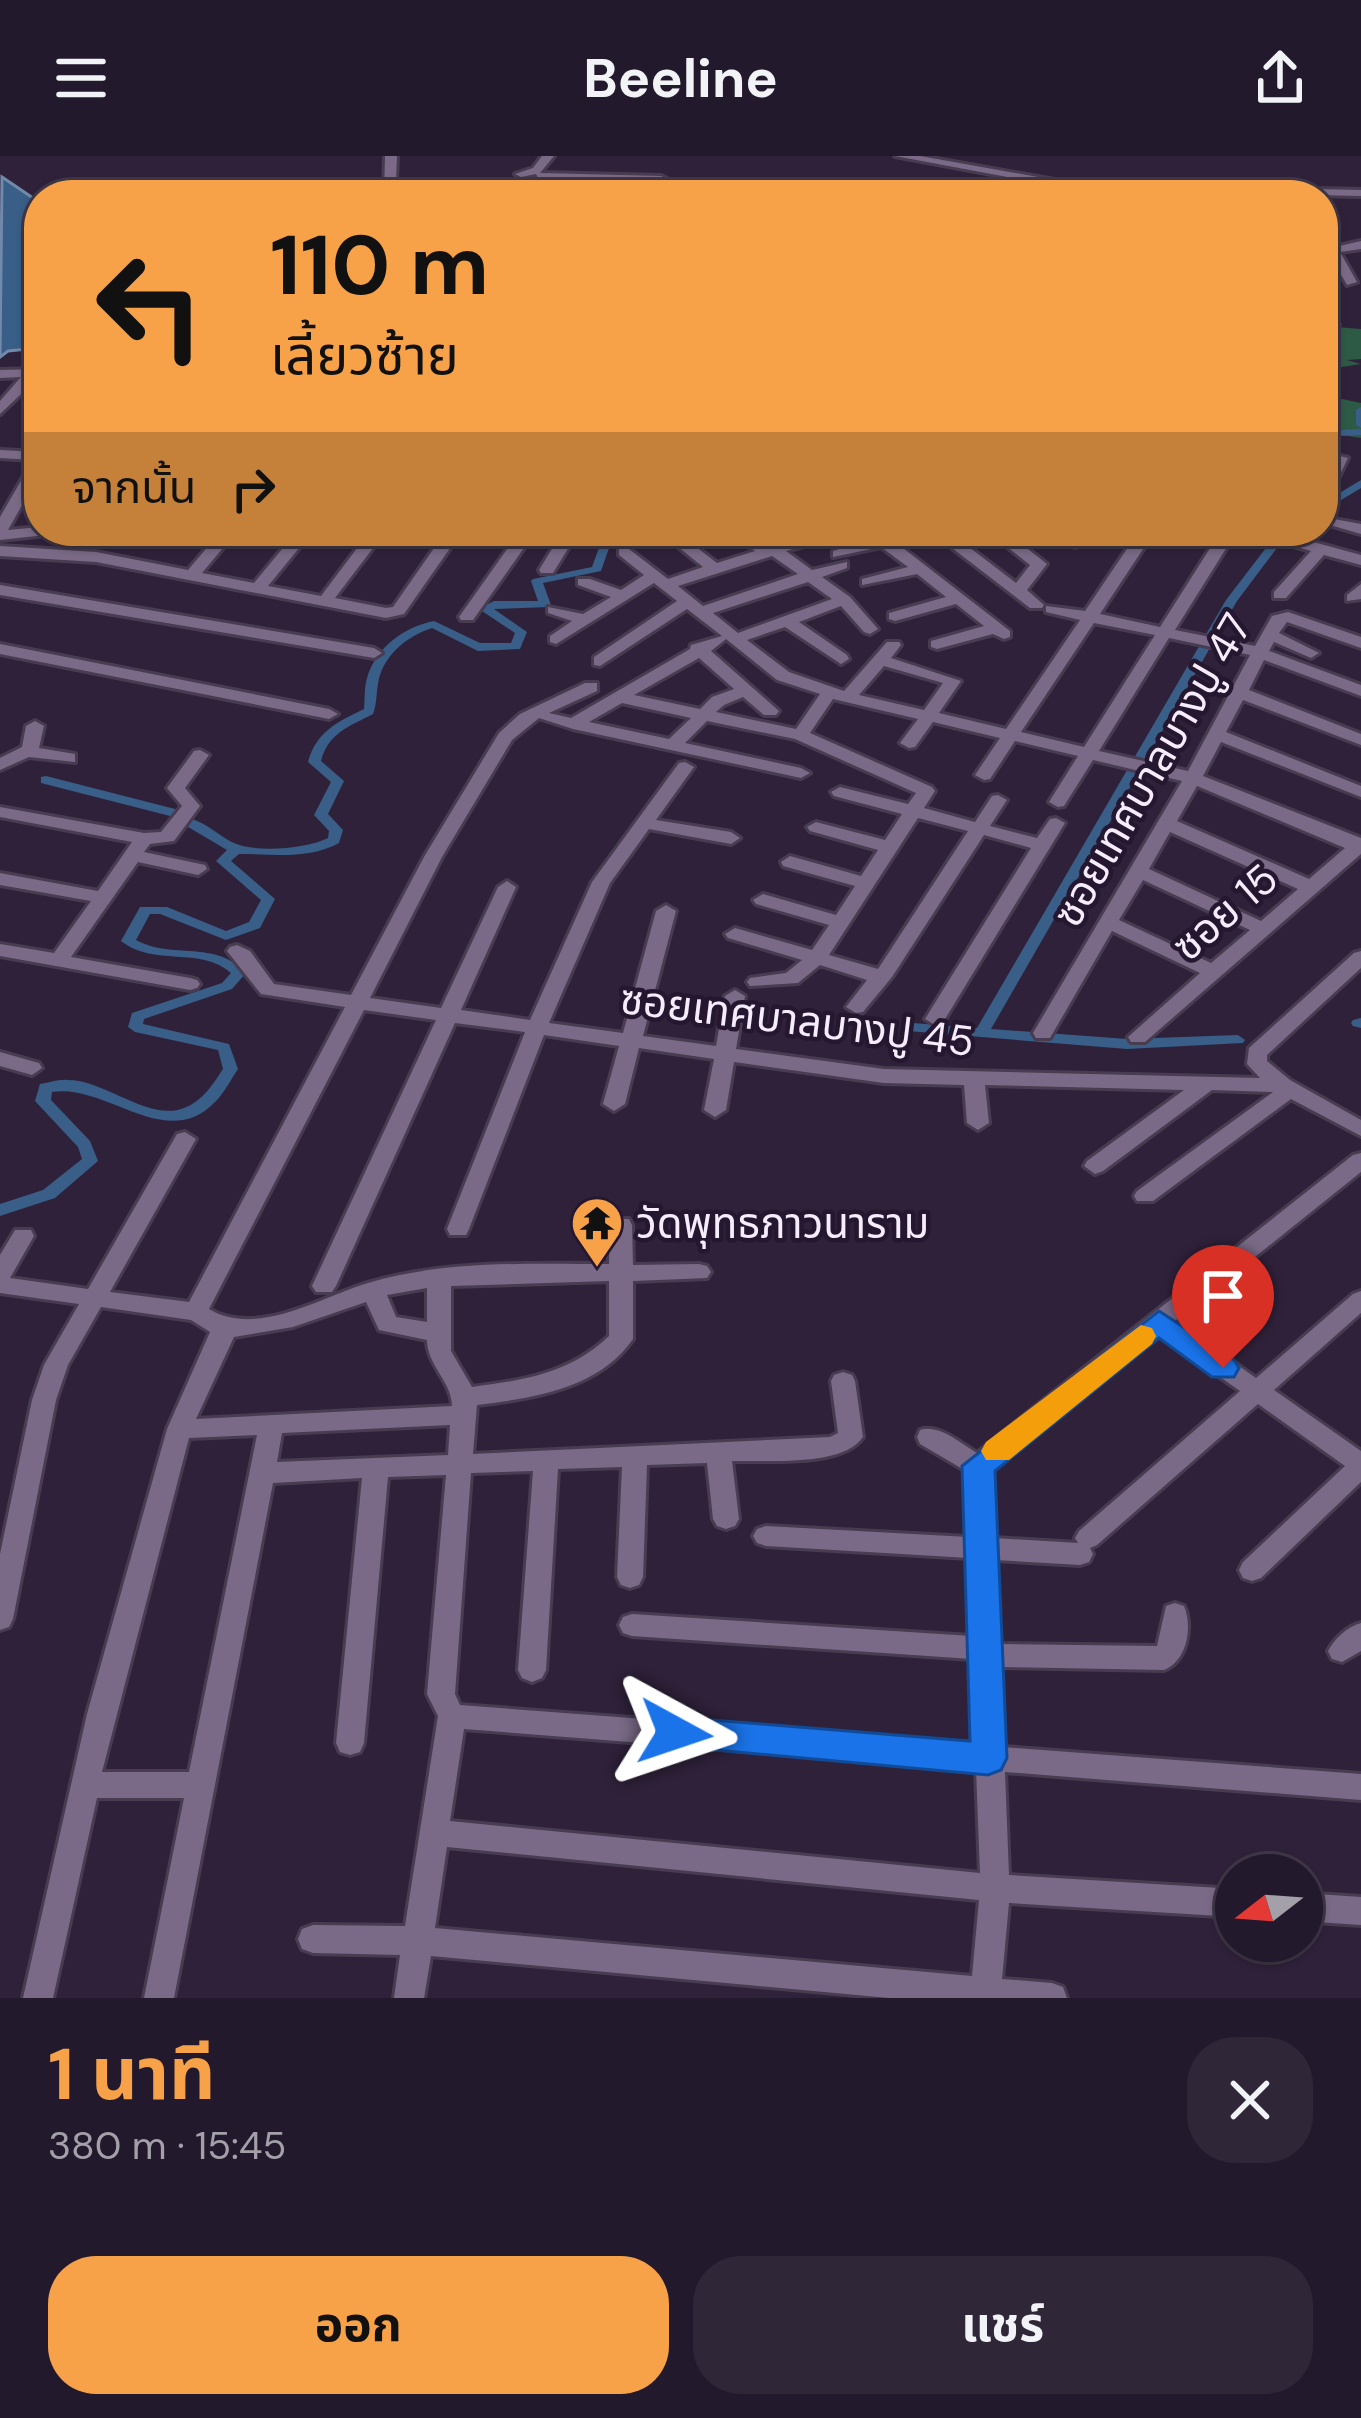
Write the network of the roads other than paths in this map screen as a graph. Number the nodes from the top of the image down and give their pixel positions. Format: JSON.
{"nodes":[{"id":1,"x":548,"y":156,"type":"edge"},
{"id":2,"x":901,"y":156,"type":"edge"},
{"id":3,"x":521,"y":174,"type":"dead end"},
{"id":4,"x":661,"y":178,"type":"dead end"},
{"id":5,"x":543,"y":180,"type":"edge"},
{"id":6,"x":1029,"y":180,"type":"edge"},
{"id":7,"x":24,"y":384,"type":"edge"},
{"id":8,"x":17,"y":390,"type":"junction"},
{"id":9,"x":24,"y":391,"type":"edge"},
{"id":10,"x":0,"y":410,"type":"edge"},
{"id":11,"x":24,"y":487,"type":"edge"},
{"id":12,"x":0,"y":532,"type":"edge"},
{"id":13,"x":213,"y":546,"type":"edge"},
{"id":14,"x":292,"y":546,"type":"edge"},
{"id":15,"x":367,"y":546,"type":"edge"},
{"id":16,"x":443,"y":546,"type":"edge"},
{"id":17,"x":517,"y":546,"type":"edge"},
{"id":18,"x":562,"y":546,"type":"edge"},
{"id":19,"x":686,"y":546,"type":"edge"},
{"id":20,"x":762,"y":546,"type":"edge"},
{"id":21,"x":788,"y":546,"type":"edge"},
{"id":22,"x":862,"y":546,"type":"edge"},
{"id":23,"x":891,"y":546,"type":"edge"},
{"id":24,"x":958,"y":546,"type":"edge"},
{"id":25,"x":1015,"y":546,"type":"edge"},
{"id":26,"x":1138,"y":546,"type":"edge"},
{"id":27,"x":1220,"y":546,"type":"edge"},
{"id":28,"x":1310,"y":546,"type":"edge"},
{"id":29,"x":1321,"y":549,"type":"junction"},
{"id":30,"x":0,"y":551,"type":"edge"},
{"id":31,"x":770,"y":551,"type":"junction"},
{"id":32,"x":624,"y":552,"type":"dead end"},
{"id":33,"x":1361,"y":560,"type":"edge"},
{"id":34,"x":547,"y":569,"type":"dead end"},
{"id":35,"x":715,"y":569,"type":"junction"},
{"id":36,"x":920,"y":569,"type":"junction"},
{"id":37,"x":810,"y":575,"type":"junction"},
{"id":38,"x":191,"y":576,"type":"junction"},
{"id":39,"x":659,"y":580,"type":"junction"},
{"id":40,"x":584,"y":582,"type":"dead end"},
{"id":41,"x":868,"y":582,"type":"dead end"},
{"id":42,"x":258,"y":588,"type":"junction"},
{"id":43,"x":0,"y":590,"type":"edge"},
{"id":44,"x":1018,"y":591,"type":"junction"},
{"id":45,"x":1280,"y":595,"type":"dead end"},
{"id":46,"x":622,"y":596,"type":"junction"},
{"id":47,"x":957,"y":598,"type":"junction"},
{"id":48,"x":844,"y":600,"type":"junction"},
{"id":49,"x":325,"y":601,"type":"junction"},
{"id":50,"x":694,"y":607,"type":"junction"},
{"id":51,"x":554,"y":610,"type":"dead end"},
{"id":52,"x":895,"y":616,"type":"dead end"},
{"id":53,"x":1089,"y":616,"type":"junction"},
{"id":54,"x":467,"y":617,"type":"dead end"},
{"id":55,"x":584,"y":620,"type":"junction"},
{"id":56,"x":787,"y":621,"type":"junction"},
{"id":57,"x":870,"y":629,"type":"dead end"},
{"id":58,"x":1167,"y":632,"type":"junction"},
{"id":59,"x":556,"y":639,"type":"dead end"},
{"id":60,"x":727,"y":640,"type":"junction"},
{"id":61,"x":1263,"y":643,"type":"junction"},
{"id":62,"x":1361,"y":643,"type":"edge"},
{"id":63,"x":938,"y":644,"type":"dead end"},
{"id":64,"x":697,"y":648,"type":"junction"},
{"id":65,"x":0,"y":649,"type":"edge"},
{"id":66,"x":1311,"y":652,"type":"dead end"},
{"id":67,"x":374,"y":653,"type":"dead end"},
{"id":68,"x":841,"y":659,"type":"dead end"},
{"id":69,"x":600,"y":661,"type":"dead end"},
{"id":70,"x":280,"y":684,"type":"dead end"},
{"id":71,"x":591,"y":686,"type":"dead end"},
{"id":72,"x":746,"y":690,"type":"junction"},
{"id":73,"x":1237,"y":691,"type":"junction"},
{"id":74,"x":1361,"y":691,"type":"edge"},
{"id":75,"x":838,"y":695,"type":"junction"},
{"id":76,"x":622,"y":698,"type":"junction"},
{"id":77,"x":262,"y":701,"type":"junction"},
{"id":78,"x":770,"y":711,"type":"dead end"},
{"id":79,"x":329,"y":714,"type":"dead end"},
{"id":80,"x":702,"y":715,"type":"junction"},
{"id":81,"x":928,"y":716,"type":"junction"},
{"id":82,"x":547,"y":718,"type":"dead end"},
{"id":83,"x":573,"y":724,"type":"junction"},
{"id":84,"x":35,"y":726,"type":"dead end"},
{"id":85,"x":1217,"y":734,"type":"junction"},
{"id":86,"x":800,"y":735,"type":"junction"},
{"id":87,"x":1009,"y":735,"type":"junction"},
{"id":88,"x":1361,"y":740,"type":"edge"},
{"id":89,"x":909,"y":743,"type":"dead end"},
{"id":90,"x":673,"y":745,"type":"junction"},
{"id":91,"x":28,"y":752,"type":"junction"},
{"id":92,"x":1090,"y":754,"type":"junction"},
{"id":93,"x":200,"y":755,"type":"dead end"},
{"id":94,"x":69,"y":758,"type":"dead end"},
{"id":95,"x":0,"y":765,"type":"edge"},
{"id":96,"x":685,"y":767,"type":"dead end"},
{"id":97,"x":801,"y":772,"type":"dead end"},
{"id":98,"x":941,"y":775,"type":"dead end"},
{"id":99,"x":984,"y":775,"type":"dead end"},
{"id":100,"x":1193,"y":778,"type":"junction"},
{"id":101,"x":926,"y":791,"type":"junction"},
{"id":102,"x":840,"y":792,"type":"dead end"},
{"id":103,"x":1361,"y":792,"type":"edge"},
{"id":104,"x":998,"y":800,"type":"dead end"},
{"id":105,"x":913,"y":811,"type":"junction"},
{"id":106,"x":0,"y":812,"type":"edge"},
{"id":107,"x":643,"y":823,"type":"junction"},
{"id":108,"x":1167,"y":824,"type":"junction"},
{"id":109,"x":816,"y":827,"type":"dead end"},
{"id":110,"x":980,"y":829,"type":"junction"},
{"id":111,"x":730,"y":838,"type":"dead end"},
{"id":112,"x":1042,"y":845,"type":"junction"},
{"id":113,"x":1360,"y":846,"type":"edge"},
{"id":114,"x":138,"y":847,"type":"junction"},
{"id":115,"x":889,"y":847,"type":"junction"},
{"id":116,"x":790,"y":862,"type":"dead end"},
{"id":117,"x":198,"y":868,"type":"dead end"},
{"id":118,"x":1137,"y":870,"type":"junction"},
{"id":119,"x":0,"y":878,"type":"edge"},
{"id":120,"x":865,"y":884,"type":"junction"},
{"id":121,"x":1308,"y":886,"type":"junction"},
{"id":122,"x":507,"y":887,"type":"dead end"},
{"id":123,"x":101,"y":897,"type":"junction"},
{"id":124,"x":763,"y":900,"type":"dead end"},
{"id":125,"x":665,"y":911,"type":"dead end"},
{"id":126,"x":1106,"y":921,"type":"junction"},
{"id":127,"x":840,"y":922,"type":"junction"},
{"id":128,"x":1261,"y":928,"type":"junction"},
{"id":129,"x":734,"y":934,"type":"dead end"},
{"id":130,"x":0,"y":950,"type":"edge"},
{"id":131,"x":237,"y":952,"type":"dead end"},
{"id":132,"x":1361,"y":956,"type":"edge"},
{"id":133,"x":817,"y":958,"type":"junction"},
{"id":134,"x":58,"y":960,"type":"junction"},
{"id":135,"x":1212,"y":971,"type":"junction"},
{"id":136,"x":881,"y":976,"type":"junction"},
{"id":137,"x":757,"y":982,"type":"dead end"},
{"id":138,"x":190,"y":984,"type":"dead end"},
{"id":139,"x":735,"y":996,"type":"dead end"},
{"id":140,"x":359,"y":1002,"type":"junction"},
{"id":141,"x":856,"y":1006,"type":"dead end"},
{"id":142,"x":446,"y":1014,"type":"junction"},
{"id":143,"x":934,"y":1019,"type":"dead end"},
{"id":144,"x":539,"y":1027,"type":"junction"},
{"id":145,"x":1043,"y":1033,"type":"dead end"},
{"id":146,"x":1138,"y":1036,"type":"dead end"},
{"id":147,"x":630,"y":1040,"type":"junction"},
{"id":148,"x":723,"y":1054,"type":"junction"},
{"id":149,"x":0,"y":1059,"type":"edge"},
{"id":150,"x":32,"y":1068,"type":"dead end"},
{"id":151,"x":974,"y":1082,"type":"junction"},
{"id":152,"x":1205,"y":1085,"type":"junction"},
{"id":153,"x":1287,"y":1086,"type":"junction"},
{"id":154,"x":614,"y":1104,"type":"dead end"},
{"id":155,"x":715,"y":1110,"type":"dead end"},
{"id":156,"x":978,"y":1123,"type":"dead end"},
{"id":157,"x":1361,"y":1129,"type":"edge"},
{"id":158,"x":185,"y":1139,"type":"dead end"},
{"id":159,"x":1361,"y":1160,"type":"edge"},
{"id":160,"x":1095,"y":1166,"type":"dead end"},
{"id":161,"x":1145,"y":1196,"type":"dead end"},
{"id":162,"x":621,"y":1225,"type":"dead end"},
{"id":163,"x":458,"y":1229,"type":"dead end"},
{"id":164,"x":23,"y":1236,"type":"dead end"},
{"id":165,"x":699,"y":1272,"type":"dead end"},
{"id":166,"x":622,"y":1274,"type":"junction"},
{"id":167,"x":0,"y":1275,"type":"edge"},
{"id":168,"x":440,"y":1279,"type":"junction"},
{"id":169,"x":0,"y":1285,"type":"edge"},
{"id":170,"x":324,"y":1286,"type":"dead end"},
{"id":171,"x":373,"y":1290,"type":"junction"},
{"id":172,"x":93,"y":1298,"type":"junction"},
{"id":173,"x":1361,"y":1300,"type":"edge"},
{"id":174,"x":196,"y":1312,"type":"junction"},
{"id":175,"x":1159,"y":1322,"type":"junction"},
{"id":176,"x":222,"y":1328,"type":"junction"},
{"id":177,"x":440,"y":1333,"type":"junction"},
{"id":178,"x":843,"y":1381,"type":"dead end"},
{"id":179,"x":1255,"y":1391,"type":"junction"},
{"id":180,"x":464,"y":1406,"type":"junction"},
{"id":181,"x":271,"y":1427,"type":"junction"},
{"id":182,"x":179,"y":1429,"type":"junction"},
{"id":183,"x":928,"y":1437,"type":"dead end"},
{"id":184,"x":719,"y":1453,"type":"junction"},
{"id":185,"x":635,"y":1457,"type":"junction"},
{"id":186,"x":546,"y":1462,"type":"junction"},
{"id":187,"x":461,"y":1463,"type":"junction"},
{"id":188,"x":1361,"y":1465,"type":"edge"},
{"id":189,"x":978,"y":1466,"type":"junction"},
{"id":190,"x":376,"y":1467,"type":"junction"},
{"id":191,"x":264,"y":1473,"type":"junction"},
{"id":192,"x":726,"y":1519,"type":"dead end"},
{"id":193,"x":766,"y":1536,"type":"dead end"},
{"id":194,"x":983,"y":1547,"type":"junction"},
{"id":195,"x":6,"y":1549,"type":"edge"},
{"id":196,"x":1252,"y":1570,"type":"dead end"},
{"id":197,"x":630,"y":1576,"type":"dead end"},
{"id":198,"x":1175,"y":1614,"type":"dead end"},
{"id":199,"x":0,"y":1619,"type":"edge"},
{"id":200,"x":632,"y":1625,"type":"dead end"},
{"id":201,"x":987,"y":1652,"type":"junction"},
{"id":202,"x":532,"y":1670,"type":"dead end"},
{"id":203,"x":452,"y":1716,"type":"junction"},
{"id":204,"x":350,"y":1743,"type":"dead end"},
{"id":205,"x":988,"y":1758,"type":"junction"},
{"id":206,"x":86,"y":1785,"type":"junction"},
{"id":207,"x":202,"y":1785,"type":"junction"},
{"id":208,"x":1361,"y":1787,"type":"edge"},
{"id":209,"x":437,"y":1833,"type":"junction"},
{"id":210,"x":995,"y":1888,"type":"junction"},
{"id":211,"x":1215,"y":1902,"type":"edge"},
{"id":212,"x":1323,"y":1908,"type":"edge"},
{"id":213,"x":1361,"y":1911,"type":"edge"},
{"id":214,"x":313,"y":1940,"type":"dead end"},
{"id":215,"x":419,"y":1941,"type":"junction"},
{"id":216,"x":985,"y":1995,"type":"edge"},
{"id":217,"x":38,"y":1998,"type":"edge"},
{"id":218,"x":159,"y":1998,"type":"edge"},
{"id":219,"x":409,"y":1998,"type":"edge"},
{"id":220,"x":1052,"y":1998,"type":"edge"}],
"edges":[{"from":1,"to":3,"type":"street"},
{"from":2,"to":6,"type":"street"},
{"from":4,"to":5,"type":"street"},
{"from":7,"to":8,"type":"street"},
{"from":8,"to":9,"type":"street"},
{"from":8,"to":10,"type":"street"},
{"from":11,"to":12,"type":"street"},
{"from":13,"to":38,"type":"street"},
{"from":14,"to":42,"type":"street"},
{"from":15,"to":49,"type":"street"},
{"from":16,"to":49,"type":"street"},
{"from":17,"to":54,"type":"street"},
{"from":18,"to":34,"type":"street"},
{"from":19,"to":35,"type":"street"},
{"from":20,"to":31,"type":"street"},
{"from":21,"to":31,"type":"street"},
{"from":22,"to":37,"type":"street"},
{"from":23,"to":36,"type":"street"},
{"from":24,"to":44,"type":"street"},
{"from":25,"to":44,"type":"street"},
{"from":26,"to":53,"type":"street"},
{"from":27,"to":58,"type":"street"},
{"from":28,"to":29,"type":"street"},
{"from":29,"to":33,"type":"street"},
{"from":29,"to":45,"type":"street"},
{"from":30,"to":38,"type":"street"},
{"from":31,"to":35,"type":"street"},
{"from":31,"to":37,"type":"street"},
{"from":32,"to":39,"type":"street"},
{"from":35,"to":39,"type":"street"},
{"from":36,"to":41,"type":"street"},
{"from":36,"to":47,"type":"street"},
{"from":37,"to":48,"type":"street"},
{"from":37,"to":50,"type":"street"},
{"from":38,"to":42,"type":"street"},
{"from":39,"to":46,"type":"street"},
{"from":39,"to":50,"type":"street"},
{"from":40,"to":46,"type":"street"},
{"from":42,"to":49,"type":"street"},
{"from":43,"to":67,"type":"street"},
{"from":44,"to":53,"type":"street"},
{"from":46,"to":55,"type":"street"},
{"from":47,"to":52,"type":"street"},
{"from":47,"to":63,"type":"street"},
{"from":48,"to":56,"type":"street"},
{"from":48,"to":57,"type":"street"},
{"from":50,"to":60,"type":"street"},
{"from":50,"to":69,"type":"street"},
{"from":51,"to":55,"type":"street"},
{"from":53,"to":58,"type":"street"},
{"from":53,"to":87,"type":"street"},
{"from":55,"to":59,"type":"street"},
{"from":56,"to":60,"type":"street"},
{"from":56,"to":68,"type":"street"},
{"from":58,"to":61,"type":"street"},
{"from":58,"to":92,"type":"street"},
{"from":60,"to":64,"type":"street"},
{"from":60,"to":75,"type":"street"},
{"from":61,"to":62,"type":"street","name":"ซอยเทศบาลบางปู 47"},
{"from":61,"to":66,"type":"street"},
{"from":61,"to":73,"type":"street","name":"ซอยเทศบาลบางปู 47"},
{"from":61,"to":74,"type":"street"},
{"from":64,"to":72,"type":"street"},
{"from":64,"to":76,"type":"street"},
{"from":65,"to":77,"type":"street"},
{"from":70,"to":77,"type":"street"},
{"from":71,"to":140,"type":"street"},
{"from":72,"to":78,"type":"street"},
{"from":72,"to":80,"type":"street"},
{"from":73,"to":85,"type":"street","name":"ซอยเทศบาลบางปู 47"},
{"from":73,"to":88,"type":"street"},
{"from":75,"to":81,"type":"street"},
{"from":75,"to":81,"type":"street"},
{"from":75,"to":86,"type":"street"},
{"from":76,"to":80,"type":"street"},
{"from":76,"to":83,"type":"street"},
{"from":77,"to":79,"type":"street"},
{"from":80,"to":86,"type":"street"},
{"from":80,"to":90,"type":"street"},
{"from":81,"to":87,"type":"street"},
{"from":81,"to":89,"type":"street"},
{"from":82,"to":83,"type":"street"},
{"from":83,"to":90,"type":"street"},
{"from":84,"to":91,"type":"street"},
{"from":85,"to":100,"type":"street","name":"ซอยเทศบาลบางปู 47"},
{"from":85,"to":103,"type":"street"},
{"from":86,"to":101,"type":"street"},
{"from":87,"to":92,"type":"street"},
{"from":87,"to":99,"type":"street"},
{"from":90,"to":97,"type":"street"},
{"from":91,"to":94,"type":"street"},
{"from":91,"to":95,"type":"street"},
{"from":92,"to":100,"type":"street"},
{"from":92,"to":112,"type":"street"},
{"from":93,"to":114,"type":"street"},
{"from":96,"to":107,"type":"street"},
{"from":98,"to":101,"type":"street"},
{"from":100,"to":108,"type":"street","name":"ซอยเทศบาลบางปู 47"},
{"from":100,"to":113,"type":"street"},
{"from":101,"to":105,"type":"street"},
{"from":102,"to":105,"type":"street"},
{"from":104,"to":110,"type":"street"},
{"from":105,"to":110,"type":"street"},
{"from":105,"to":115,"type":"street"},
{"from":106,"to":114,"type":"street"},
{"from":107,"to":111,"type":"street"},
{"from":107,"to":144,"type":"street"},
{"from":108,"to":118,"type":"street","name":"ซอยเทศบาลบางปู 47"},
{"from":108,"to":121,"type":"street"},
{"from":109,"to":115,"type":"street"},
{"from":110,"to":112,"type":"street"},
{"from":110,"to":136,"type":"street"},
{"from":112,"to":143,"type":"street"},
{"from":113,"to":121,"type":"street","name":"ซอย 15"},
{"from":114,"to":117,"type":"street"},
{"from":114,"to":123,"type":"street"},
{"from":115,"to":120,"type":"street"},
{"from":116,"to":120,"type":"street"},
{"from":118,"to":126,"type":"street","name":"ซอยเทศบาลบางปู 47"},
{"from":118,"to":128,"type":"street"},
{"from":119,"to":123,"type":"street"},
{"from":120,"to":127,"type":"street"},
{"from":121,"to":128,"type":"street","name":"ซอย 15"},
{"from":122,"to":142,"type":"street"},
{"from":123,"to":134,"type":"street"},
{"from":124,"to":127,"type":"street"},
{"from":125,"to":147,"type":"street"},
{"from":126,"to":135,"type":"street"},
{"from":126,"to":145,"type":"street","name":"ซอยเทศบาลบางปู 47"},
{"from":127,"to":133,"type":"street"},
{"from":128,"to":135,"type":"street","name":"ซอย 15"},
{"from":129,"to":133,"type":"street"},
{"from":130,"to":134,"type":"street"},
{"from":131,"to":140,"type":"street","name":"ซอยเทศบาลบางปู 45"},
{"from":132,"to":153,"type":"street"},
{"from":133,"to":136,"type":"street"},
{"from":133,"to":137,"type":"street"},
{"from":134,"to":138,"type":"street"},
{"from":135,"to":146,"type":"street","name":"ซอย 15"},
{"from":136,"to":141,"type":"street"},
{"from":139,"to":148,"type":"street"},
{"from":140,"to":142,"type":"street","name":"ซอยเทศบาลบางปู 45"},
{"from":140,"to":174,"type":"street"},
{"from":142,"to":144,"type":"street","name":"ซอยเทศบาลบางปู 45"},
{"from":142,"to":170,"type":"street"},
{"from":144,"to":147,"type":"street","name":"ซอยเทศบาลบางปู 45"},
{"from":144,"to":163,"type":"street"},
{"from":147,"to":148,"type":"street","name":"ซอยเทศบาลบางปู 45"},
{"from":147,"to":154,"type":"street"},
{"from":148,"to":151,"type":"street","name":"ซอยเทศบาลบางปู 45"},
{"from":148,"to":155,"type":"street"},
{"from":149,"to":150,"type":"street"},
{"from":151,"to":152,"type":"street","name":"ซอยเทศบาลบางปู 45"},
{"from":151,"to":156,"type":"street"},
{"from":152,"to":153,"type":"street","name":"ซอยเทศบาลบางปู 45"},
{"from":152,"to":160,"type":"street"},
{"from":153,"to":157,"type":"street"},
{"from":153,"to":161,"type":"street"},
{"from":158,"to":172,"type":"street"},
{"from":159,"to":175,"type":"street"},
{"from":162,"to":166,"type":"street"},
{"from":164,"to":167,"type":"street"},
{"from":165,"to":166,"type":"street"},
{"from":166,"to":168,"type":"street"},
{"from":166,"to":180,"type":"street"},
{"from":168,"to":171,"type":"street"},
{"from":168,"to":177,"type":"street"},
{"from":169,"to":172,"type":"street"},
{"from":171,"to":176,"type":"street"},
{"from":171,"to":177,"type":"street"},
{"from":172,"to":174,"type":"street"},
{"from":172,"to":195,"type":"street"},
{"from":173,"to":179,"type":"street"},
{"from":174,"to":176,"type":"street"},
{"from":175,"to":179,"type":"street"},
{"from":175,"to":189,"type":"street"},
{"from":176,"to":182,"type":"street"},
{"from":177,"to":180,"type":"street"},
{"from":178,"to":184,"type":"street"},
{"from":179,"to":188,"type":"street"},
{"from":179,"to":194,"type":"street"},
{"from":180,"to":181,"type":"street"},
{"from":180,"to":187,"type":"street"},
{"from":181,"to":182,"type":"street"},
{"from":181,"to":191,"type":"street"},
{"from":182,"to":206,"type":"street"},
{"from":183,"to":189,"type":"street"},
{"from":184,"to":185,"type":"street"},
{"from":184,"to":192,"type":"street"},
{"from":185,"to":186,"type":"street"},
{"from":185,"to":197,"type":"street"},
{"from":186,"to":187,"type":"street"},
{"from":186,"to":202,"type":"street"},
{"from":187,"to":190,"type":"street"},
{"from":187,"to":203,"type":"street"},
{"from":188,"to":196,"type":"street"},
{"from":189,"to":194,"type":"street"},
{"from":190,"to":191,"type":"street"},
{"from":190,"to":204,"type":"street"},
{"from":191,"to":207,"type":"street"},
{"from":193,"to":194,"type":"street"},
{"from":194,"to":201,"type":"street"},
{"from":195,"to":199,"type":"street"},
{"from":198,"to":201,"type":"street"},
{"from":200,"to":201,"type":"street"},
{"from":201,"to":205,"type":"street"},
{"from":203,"to":205,"type":"street"},
{"from":203,"to":209,"type":"street"},
{"from":205,"to":208,"type":"street"},
{"from":205,"to":210,"type":"street"},
{"from":206,"to":207,"type":"street"},
{"from":206,"to":217,"type":"street"},
{"from":207,"to":218,"type":"street"},
{"from":209,"to":210,"type":"street"},
{"from":209,"to":215,"type":"street"},
{"from":210,"to":211,"type":"street"},
{"from":210,"to":216,"type":"street"},
{"from":212,"to":213,"type":"street"},
{"from":214,"to":215,"type":"street"},
{"from":215,"to":216,"type":"street"},
{"from":215,"to":219,"type":"street"},
{"from":216,"to":220,"type":"street"}]}
